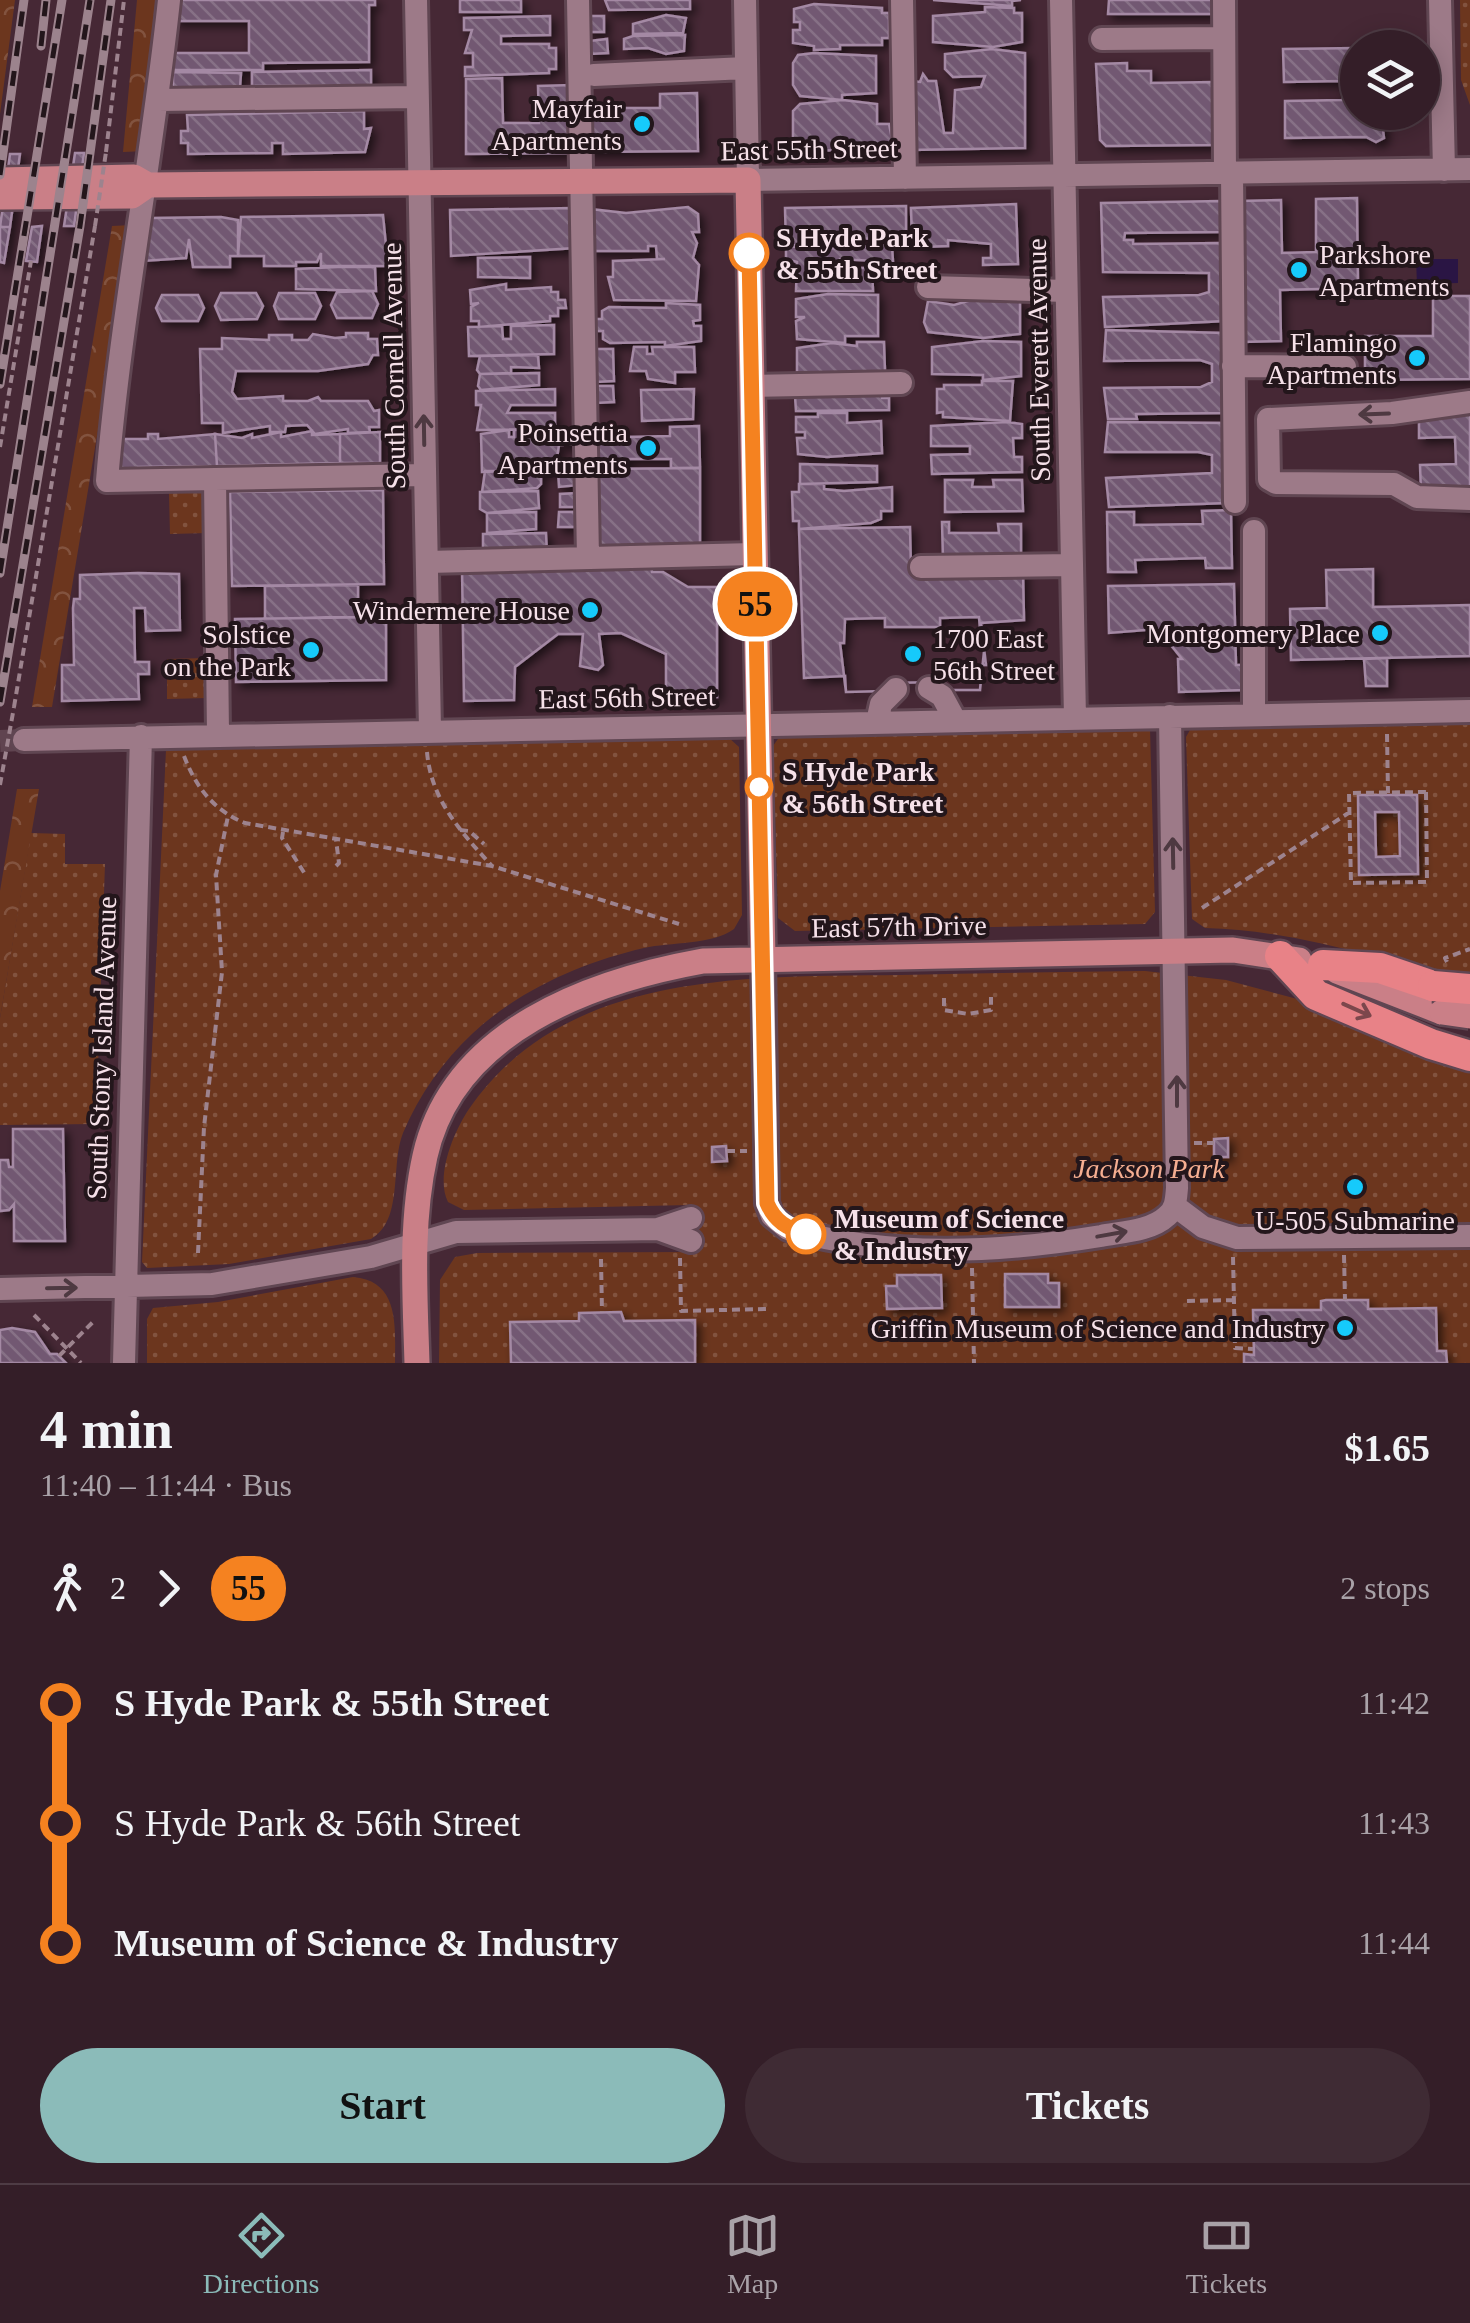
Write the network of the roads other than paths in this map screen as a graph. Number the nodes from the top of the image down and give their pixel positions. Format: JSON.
{"nodes":[{"id":1,"x":168,"y":0,"type":"edge"},
{"id":2,"x":416,"y":0,"type":"edge"},
{"id":3,"x":578,"y":0,"type":"edge"},
{"id":4,"x":744,"y":0,"type":"edge"},
{"id":5,"x":902,"y":0,"type":"edge"},
{"id":6,"x":1061,"y":0,"type":"edge"},
{"id":7,"x":1224,"y":0,"type":"edge"},
{"id":8,"x":1440,"y":0,"type":"edge"},
{"id":9,"x":1224,"y":38,"type":"junction"},
{"id":10,"x":1102,"y":39,"type":"dead end"},
{"id":11,"x":746,"y":68,"type":"junction"},
{"id":12,"x":594,"y":75,"type":"dead end"},
{"id":13,"x":417,"y":98,"type":"junction"},
{"id":14,"x":158,"y":100,"type":"junction"},
{"id":15,"x":1470,"y":169,"type":"edge"},
{"id":16,"x":1444,"y":170,"type":"junction"},
{"id":17,"x":1229,"y":174,"type":"junction"},
{"id":18,"x":1064,"y":176,"type":"junction"},
{"id":19,"x":905,"y":178,"type":"junction"},
{"id":20,"x":0,"y":180,"type":"edge"},
{"id":21,"x":748,"y":180,"type":"junction"},
{"id":22,"x":581,"y":181,"type":"junction"},
{"id":23,"x":419,"y":182,"type":"junction"},
{"id":24,"x":148,"y":184,"type":"junction"},
{"id":25,"x":0,"y":198,"type":"edge"},
{"id":26,"x":928,"y":288,"type":"dead end"},
{"id":27,"x":1066,"y":291,"type":"junction"},
{"id":28,"x":1234,"y":366,"type":"junction"},
{"id":29,"x":1345,"y":367,"type":"dead end"},
{"id":30,"x":901,"y":383,"type":"dead end"},
{"id":31,"x":751,"y":386,"type":"junction"},
{"id":32,"x":1470,"y":402,"type":"edge"},
{"id":33,"x":425,"y":476,"type":"junction"},
{"id":34,"x":215,"y":479,"type":"junction"},
{"id":35,"x":1470,"y":499,"type":"edge"},
{"id":36,"x":1234,"y":502,"type":"dead end"},
{"id":37,"x":1254,"y":531,"type":"dead end"},
{"id":38,"x":754,"y":554,"type":"junction"},
{"id":39,"x":588,"y":558,"type":"junction"},
{"id":40,"x":427,"y":562,"type":"junction"},
{"id":41,"x":1072,"y":565,"type":"junction"},
{"id":42,"x":921,"y":567,"type":"dead end"},
{"id":43,"x":929,"y":688,"type":"dead end"},
{"id":44,"x":896,"y":689,"type":"dead end"},
{"id":45,"x":1470,"y":711,"type":"edge"},
{"id":46,"x":1254,"y":714,"type":"junction"},
{"id":47,"x":1170,"y":716,"type":"junction"},
{"id":48,"x":1075,"y":718,"type":"junction"},
{"id":49,"x":955,"y":720,"type":"junction"},
{"id":50,"x":877,"y":722,"type":"junction"},
{"id":51,"x":758,"y":725,"type":"junction"},
{"id":52,"x":218,"y":734,"type":"junction"},
{"id":53,"x":141,"y":736,"type":"junction"},
{"id":54,"x":24,"y":740,"type":"tunnel mouth"},
{"id":55,"x":429,"y":741,"type":"junction"},
{"id":56,"x":1176,"y":951,"type":"junction"},
{"id":57,"x":1280,"y":956,"type":"junction"},
{"id":58,"x":762,"y":958,"type":"junction"},
{"id":59,"x":1323,"y":965,"type":"joint"},
{"id":60,"x":1440,"y":985,"type":"junction"},
{"id":61,"x":1470,"y":989,"type":"edge"},
{"id":62,"x":1470,"y":1016,"type":"edge"},
{"id":63,"x":1463,"y":1054,"type":"edge"},
{"id":64,"x":1175,"y":1206,"type":"junction"},
{"id":65,"x":1470,"y":1236,"type":"edge"},
{"id":66,"x":688,"y":1239,"type":"road end"},
{"id":67,"x":415,"y":1244,"type":"junction"},
{"id":68,"x":124,"y":1286,"type":"junction"},
{"id":69,"x":0,"y":1289,"type":"edge"},
{"id":70,"x":124,"y":1363,"type":"edge"},
{"id":71,"x":417,"y":1363,"type":"edge"}],
"edges":[{"from":1,"to":14,"type":"street"},
{"from":2,"to":13,"type":"street","name":"South Cornell Avenue"},
{"from":3,"to":22,"type":"street"},
{"from":4,"to":11,"type":"street"},
{"from":5,"to":19,"type":"street"},
{"from":6,"to":18,"type":"street","name":"South Everett Avenue"},
{"from":7,"to":9,"type":"street"},
{"from":8,"to":16,"type":"street"},
{"from":9,"to":10,"type":"street"},
{"from":9,"to":17,"type":"street"},
{"from":11,"to":12,"type":"street"},
{"from":11,"to":21,"type":"street"},
{"from":13,"to":14,"type":"street"},
{"from":13,"to":23,"type":"street","name":"South Cornell Avenue"},
{"from":14,"to":24,"type":"street"},
{"from":15,"to":16,"type":"street","name":"East 55th Street"},
{"from":16,"to":17,"type":"street","name":"East 55th Street"},
{"from":17,"to":18,"type":"street","name":"East 55th Street"},
{"from":17,"to":28,"type":"street"},
{"from":18,"to":19,"type":"street","name":"East 55th Street"},
{"from":18,"to":27,"type":"street","name":"South Everett Avenue"},
{"from":19,"to":21,"type":"street","name":"East 55th Street"},
{"from":20,"to":24,"type":"main road","name":"East 55th Street"},
{"from":21,"to":22,"type":"main road","name":"East 55th Street"},
{"from":21,"to":31,"type":"main road"},
{"from":22,"to":23,"type":"main road","name":"East 55th Street"},
{"from":22,"to":39,"type":"street"},
{"from":23,"to":24,"type":"main road","name":"East 55th Street"},
{"from":33,"to":23,"type":"street","name":"South Cornell Avenue","one_way":true},
{"from":24,"to":25,"type":"main road","name":"East 55th Street"},
{"from":24,"to":34,"type":"street"},
{"from":26,"to":27,"type":"street"},
{"from":27,"to":41,"type":"street","name":"South Everett Avenue"},
{"from":28,"to":29,"type":"street"},
{"from":28,"to":36,"type":"street"},
{"from":30,"to":31,"type":"street"},
{"from":31,"to":38,"type":"main road"},
{"from":32,"to":35,"type":"street","one_way":true},
{"from":33,"to":34,"type":"street"},
{"from":33,"to":40,"type":"street","name":"South Cornell Avenue"},
{"from":34,"to":52,"type":"street"},
{"from":37,"to":46,"type":"street"},
{"from":38,"to":39,"type":"street"},
{"from":38,"to":51,"type":"main road"},
{"from":39,"to":40,"type":"street"},
{"from":40,"to":55,"type":"street","name":"South Cornell Avenue"},
{"from":41,"to":42,"type":"street"},
{"from":41,"to":48,"type":"street","name":"South Everett Avenue"},
{"from":43,"to":49,"type":"street"},
{"from":44,"to":50,"type":"street"},
{"from":45,"to":46,"type":"street","name":"East 56th Street"},
{"from":46,"to":47,"type":"street","name":"East 56th Street"},
{"from":47,"to":48,"type":"street","name":"East 56th Street"},
{"from":56,"to":47,"type":"street","one_way":true},
{"from":48,"to":49,"type":"street","name":"East 56th Street"},
{"from":49,"to":50,"type":"street","name":"East 56th Street"},
{"from":50,"to":51,"type":"street","name":"East 56th Street"},
{"from":51,"to":55,"type":"street","name":"East 56th Street"},
{"from":51,"to":58,"type":"main road"},
{"from":52,"to":53,"type":"street","name":"East 56th Street"},
{"from":52,"to":55,"type":"street","name":"East 56th Street"},
{"from":53,"to":54,"type":"street","name":"East 56th Street"},
{"from":53,"to":68,"type":"street","name":"South Stony Island Avenue"},
{"from":56,"to":57,"type":"main road","name":"East 57th Drive"},
{"from":56,"to":58,"type":"main road","name":"East 57th Drive"},
{"from":64,"to":56,"type":"street","one_way":true},
{"from":57,"to":59,"type":"main road","name":"East 57th Drive"},
{"from":57,"to":63,"type":"highway","one_way":true},
{"from":58,"to":64,"type":"street","one_way":true},
{"from":58,"to":67,"type":"main road","name":"East 57th Drive"},
{"from":59,"to":60,"type":"highway"},
{"from":60,"to":61,"type":"highway","bridge":true},
{"from":60,"to":62,"type":"main road","bridge":true},
{"from":64,"to":65,"type":"street"},
{"from":66,"to":67,"type":"street"},
{"from":67,"to":68,"type":"street"},
{"from":67,"to":71,"type":"main road","name":"East 57th Drive"},
{"from":69,"to":68,"type":"street","one_way":true},
{"from":68,"to":70,"type":"street","name":"South Stony Island Avenue"}]}
